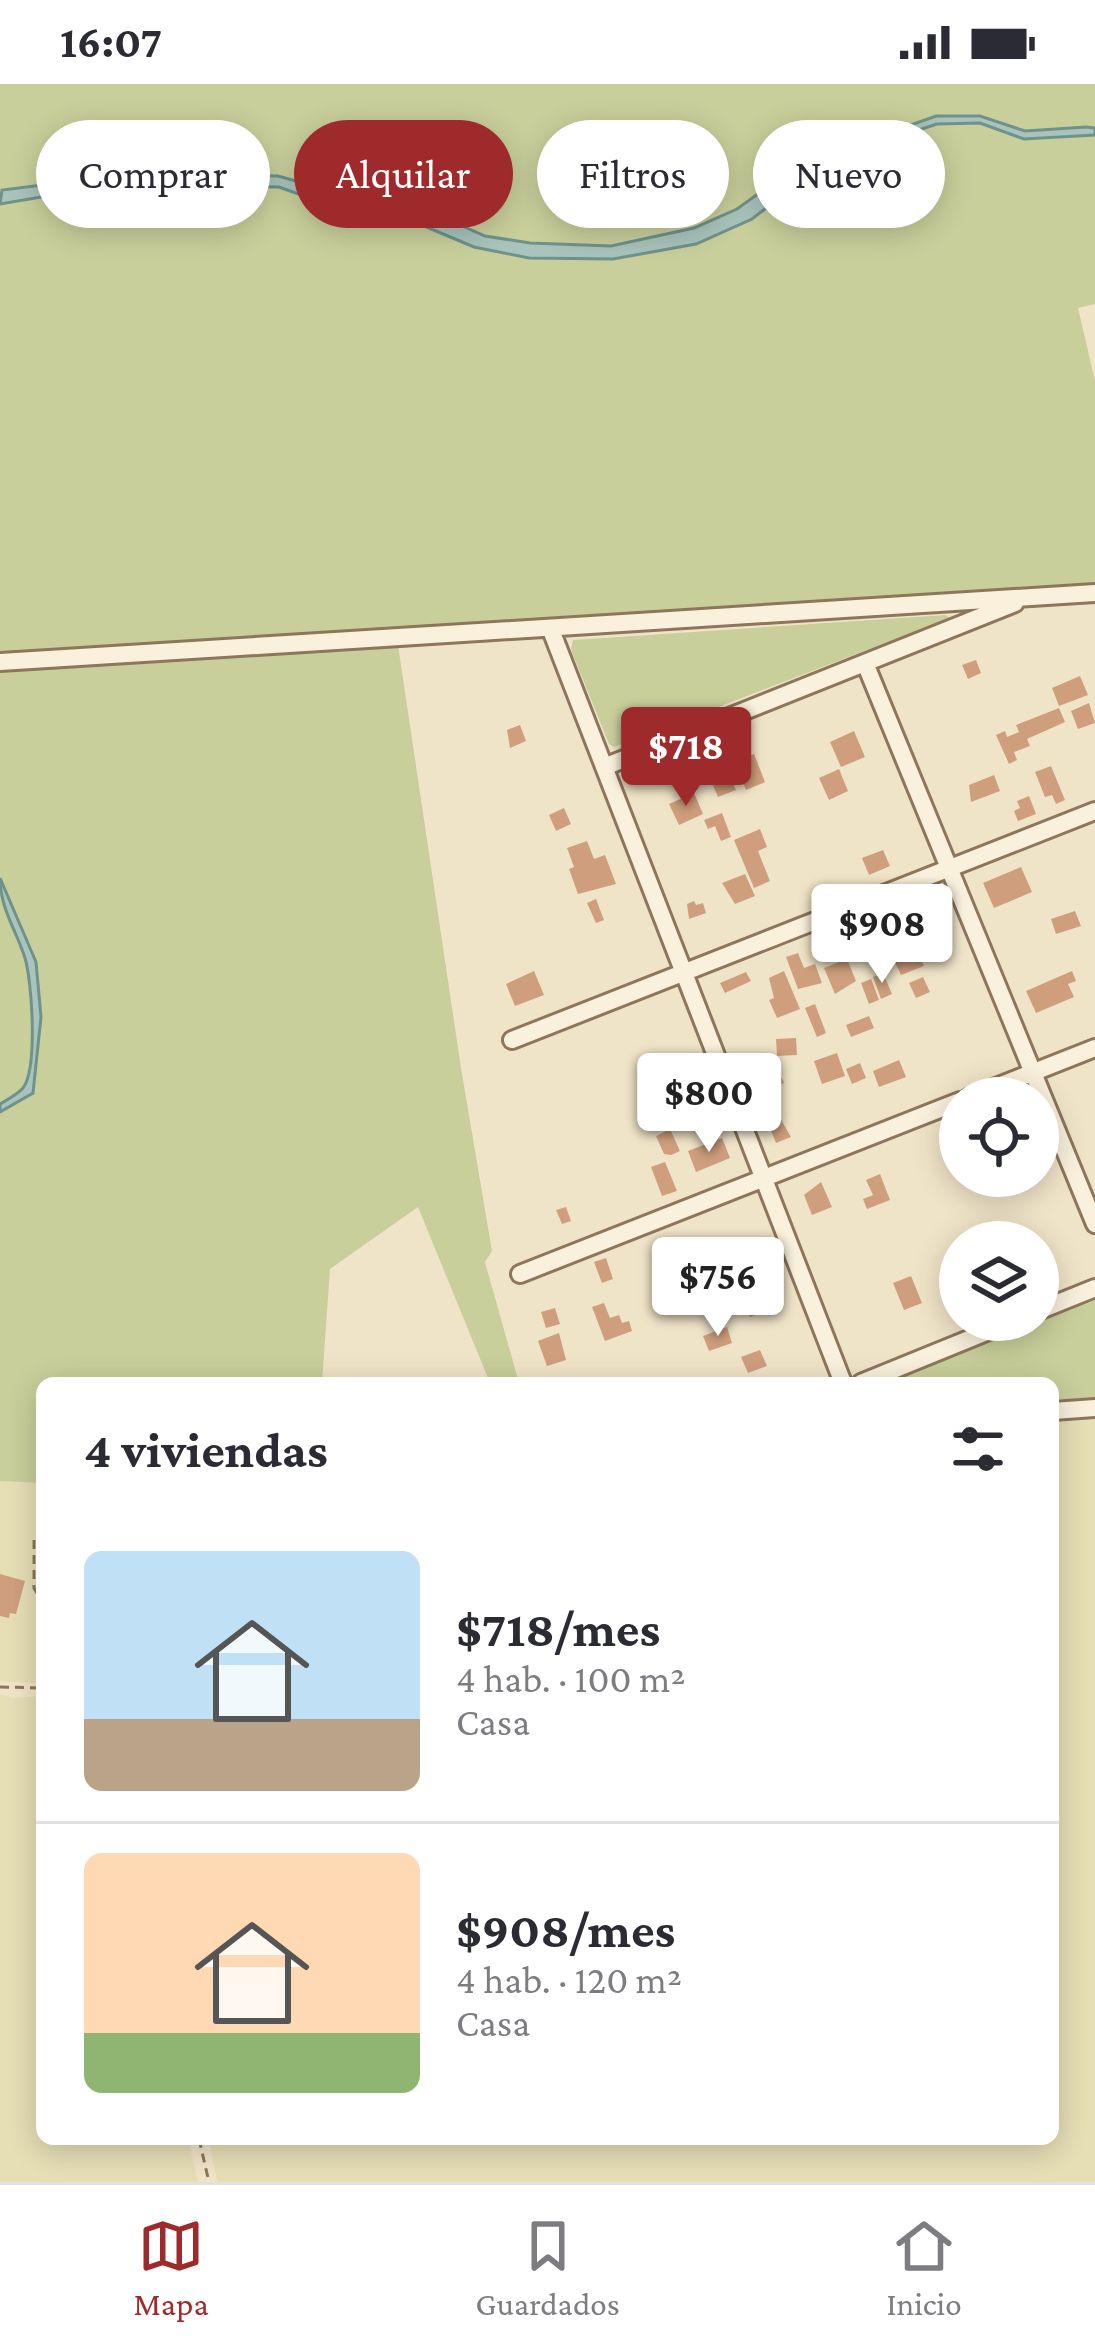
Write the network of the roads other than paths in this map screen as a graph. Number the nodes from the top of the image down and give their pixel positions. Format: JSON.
{"nodes":[{"id":1,"x":1095,"y":593,"type":"edge"},
{"id":2,"x":1028,"y":597,"type":"junction"},
{"id":3,"x":551,"y":630,"type":"junction"},
{"id":4,"x":0,"y":662,"type":"edge"},
{"id":5,"x":865,"y":663,"type":"junction"},
{"id":6,"x":604,"y":767,"type":"junction"},
{"id":7,"x":1095,"y":812,"type":"edge"},
{"id":8,"x":949,"y":869,"type":"junction"},
{"id":9,"x":684,"y":973,"type":"junction"},
{"id":10,"x":512,"y":1040,"type":"dead end"},
{"id":11,"x":1095,"y":1048,"type":"edge"},
{"id":12,"x":1033,"y":1072,"type":"junction"},
{"id":13,"x":1021,"y":1077,"type":"edge"},
{"id":14,"x":939,"y":1110,"type":"edge"},
{"id":15,"x":764,"y":1178,"type":"junction"},
{"id":16,"x":1095,"y":1224,"type":"edge"},
{"id":17,"x":520,"y":1274,"type":"dead end"},
{"id":18,"x":1095,"y":1288,"type":"edge"},
{"id":19,"x":1059,"y":1303,"type":"edge"},
{"id":20,"x":965,"y":1341,"type":"edge"},
{"id":21,"x":841,"y":1377,"type":"edge"},
{"id":22,"x":877,"y":1377,"type":"edge"},
{"id":23,"x":1095,"y":1408,"type":"edge"},
{"id":24,"x":1059,"y":1411,"type":"edge"}],
"edges":[{"from":1,"to":2,"type":"street"},
{"from":2,"to":3,"type":"street"},
{"from":2,"to":5,"type":"street"},
{"from":3,"to":4,"type":"street"},
{"from":3,"to":6,"type":"street"},
{"from":5,"to":6,"type":"street"},
{"from":5,"to":8,"type":"street"},
{"from":6,"to":9,"type":"street"},
{"from":7,"to":8,"type":"street"},
{"from":8,"to":9,"type":"street"},
{"from":8,"to":12,"type":"street"},
{"from":9,"to":10,"type":"street"},
{"from":9,"to":15,"type":"street"},
{"from":11,"to":12,"type":"street"},
{"from":12,"to":13,"type":"street"},
{"from":12,"to":16,"type":"street"},
{"from":14,"to":15,"type":"street"},
{"from":15,"to":17,"type":"street"},
{"from":15,"to":21,"type":"street"},
{"from":18,"to":19,"type":"street"},
{"from":20,"to":22,"type":"street"},
{"from":23,"to":24,"type":"street"}]}
